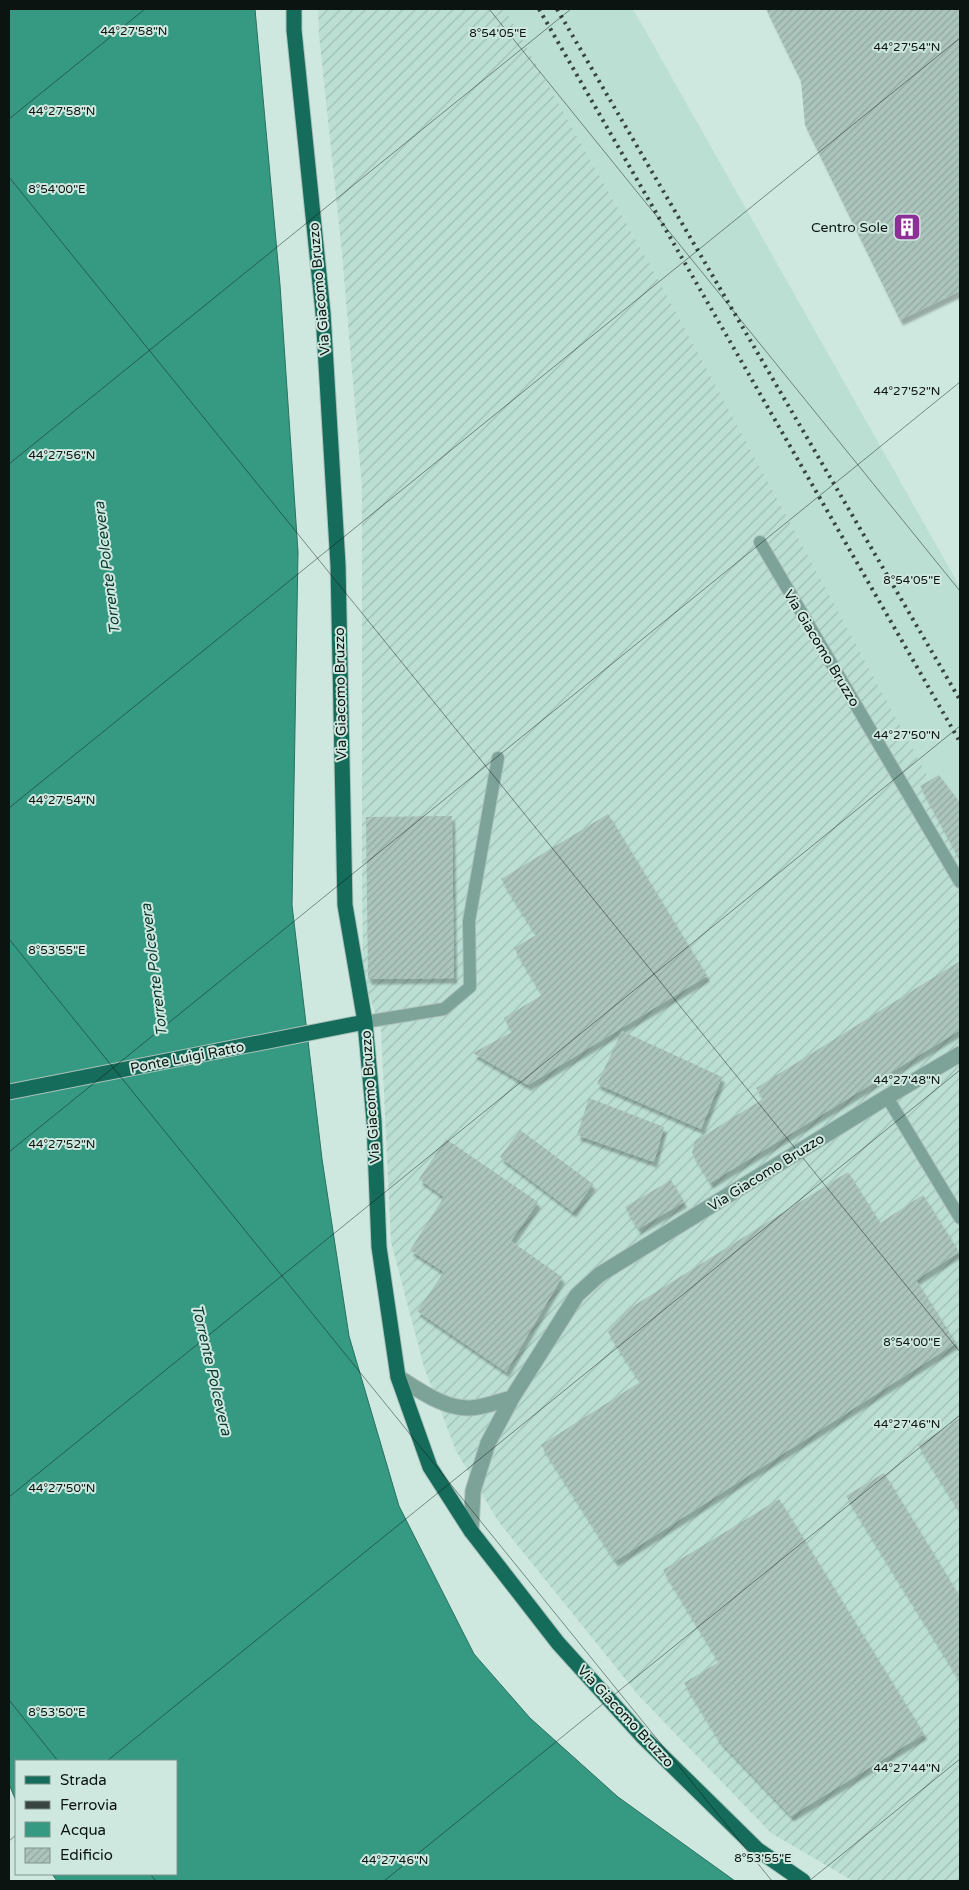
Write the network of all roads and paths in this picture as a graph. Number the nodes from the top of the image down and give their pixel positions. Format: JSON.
{"nodes":[{"id":1,"x":294,"y":9,"type":"edge"},
{"id":2,"x":760,"y":542,"type":"dead end"},
{"id":3,"x":498,"y":758,"type":"dead end"},
{"id":4,"x":960,"y":882,"type":"edge"},
{"id":5,"x":365,"y":1022,"type":"junction"},
{"id":6,"x":960,"y":1054,"type":"edge"},
{"id":7,"x":9,"y":1092,"type":"edge"},
{"id":8,"x":887,"y":1097,"type":"junction"},
{"id":9,"x":960,"y":1218,"type":"edge"},
{"id":10,"x":398,"y":1377,"type":"junction"},
{"id":11,"x":512,"y":1398,"type":"junction"},
{"id":12,"x":471,"y":1531,"type":"junction"},
{"id":13,"x":803,"y":1881,"type":"edge"}],
"edges":[{"from":1,"to":5,"type":"main road","name":"Via Giacomo Bruzzo"},
{"from":2,"to":4,"type":"lane","name":"Via Giacomo Bruzzo"},
{"from":3,"to":5,"type":"lane"},
{"from":5,"to":7,"type":"main road","name":"Ponte Luigi Ratto"},
{"from":5,"to":10,"type":"main road","name":"Via Giacomo Bruzzo"},
{"from":6,"to":8,"type":"street","name":"Via Giacomo Bruzzo"},
{"from":8,"to":9,"type":"lane"},
{"from":8,"to":11,"type":"street","name":"Via Giacomo Bruzzo"},
{"from":10,"to":11,"type":"street"},
{"from":10,"to":12,"type":"main road","name":"Via Giacomo Bruzzo"},
{"from":11,"to":12,"type":"street","name":"Via Giacomo Bruzzo"},
{"from":12,"to":13,"type":"main road","name":"Via Giacomo Bruzzo"}]}
